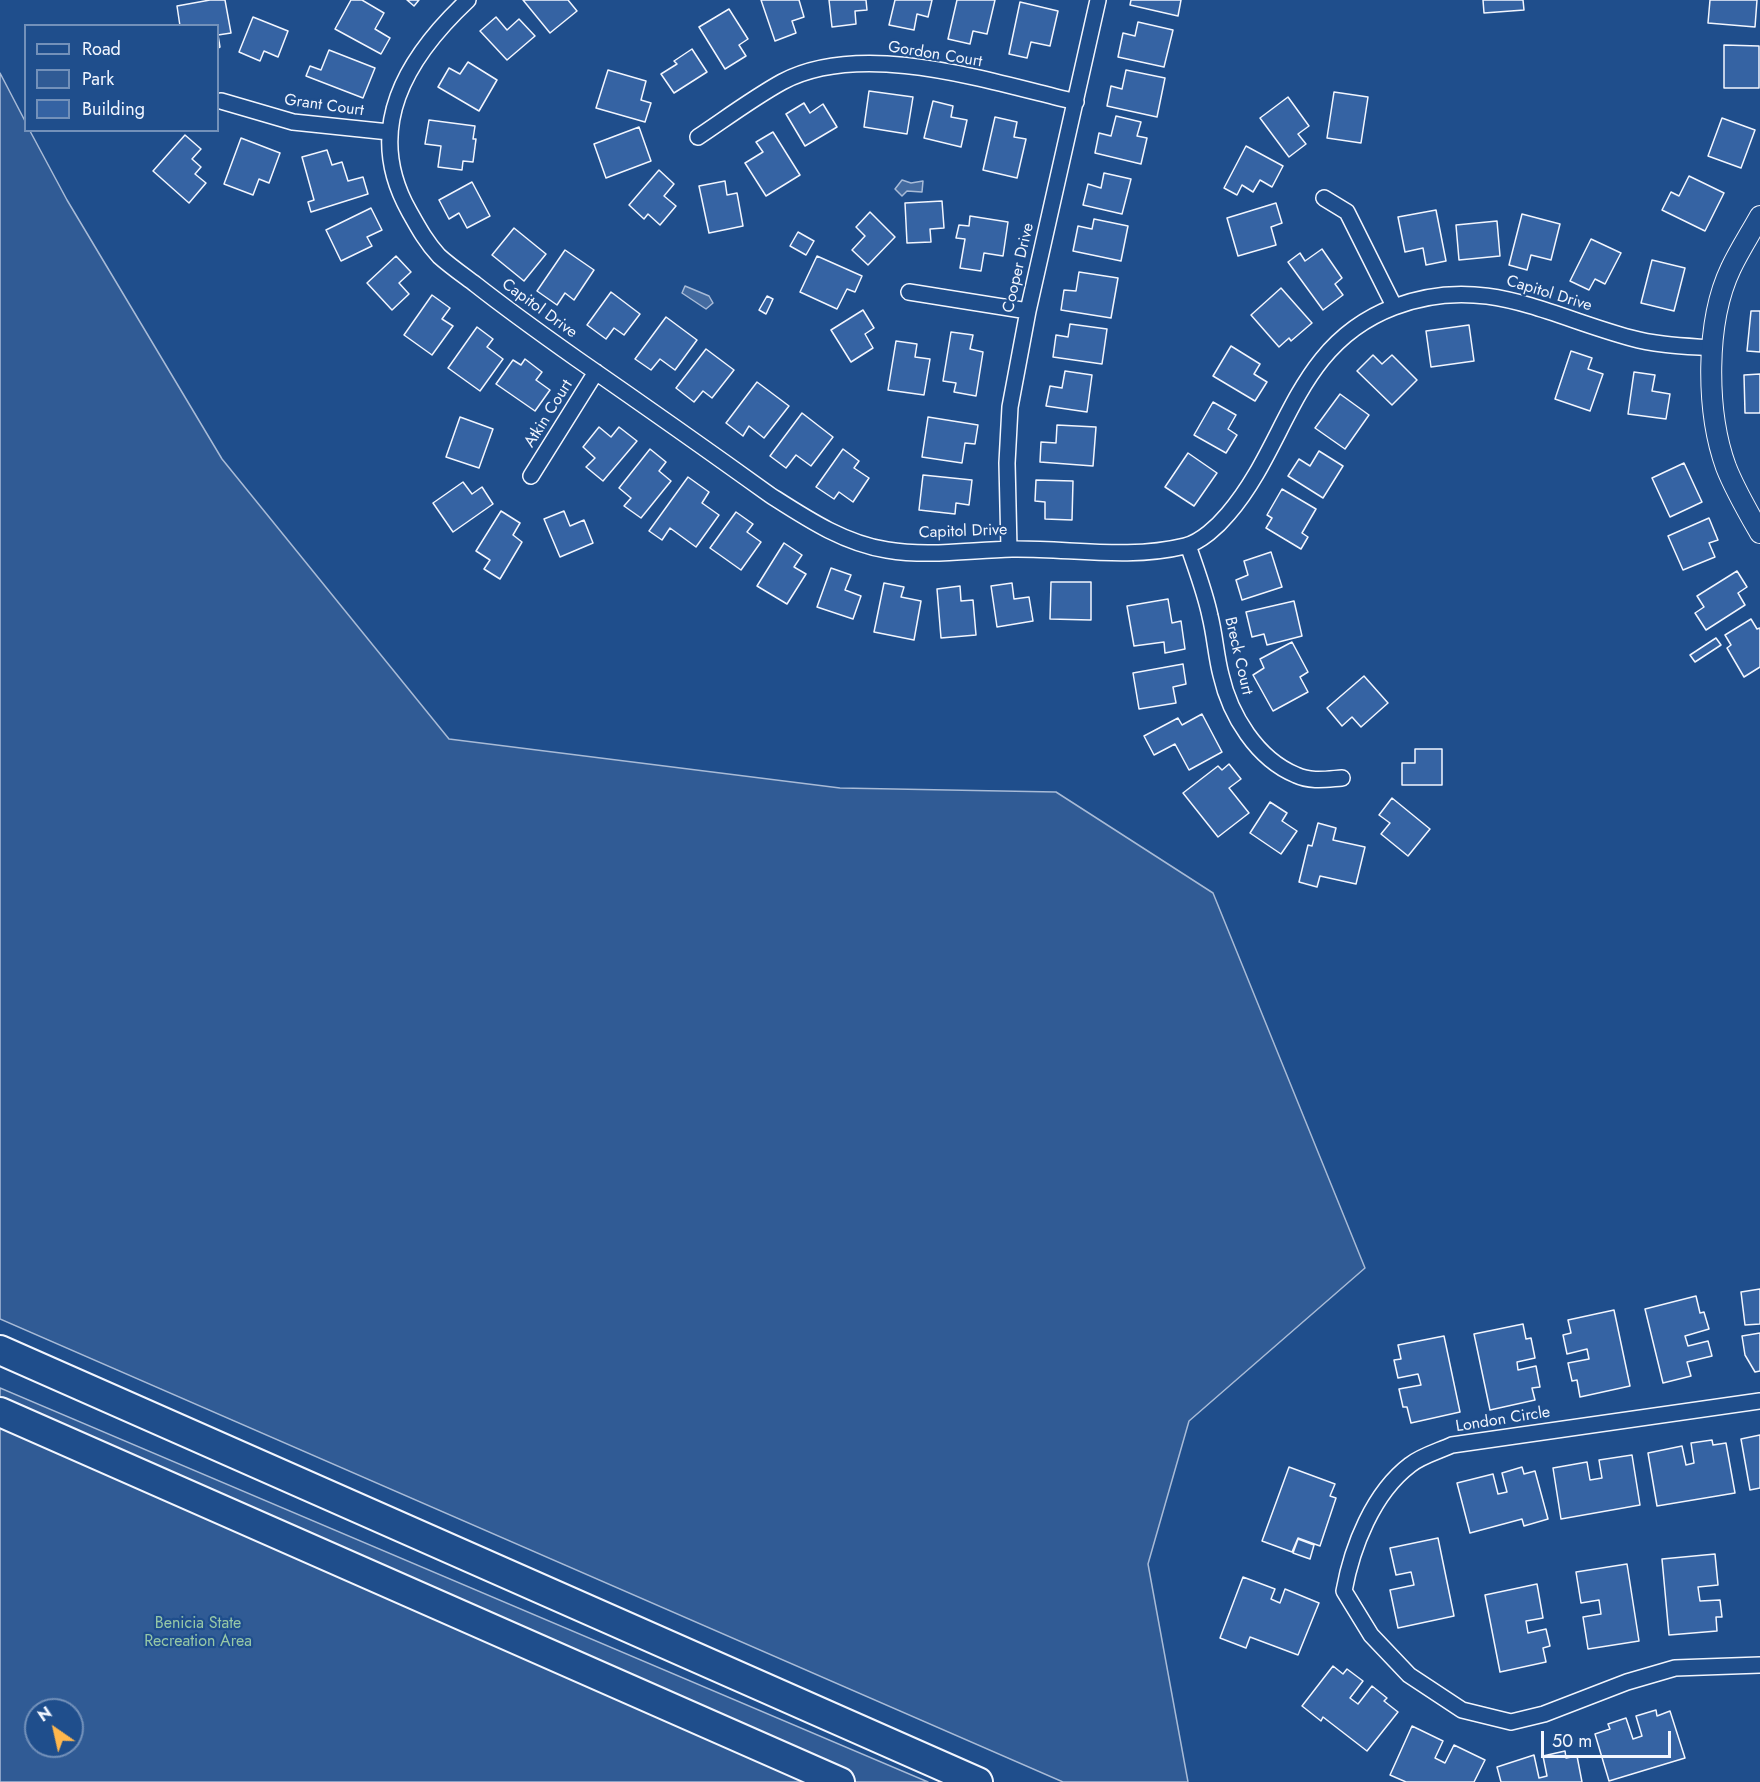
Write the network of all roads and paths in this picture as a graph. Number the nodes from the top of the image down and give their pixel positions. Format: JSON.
{"nodes":[{"id":1,"x":468,"y":0,"type":"edge"},
{"id":2,"x":1098,"y":0,"type":"edge"},
{"id":3,"x":221,"y":101,"type":"dead end"},
{"id":4,"x":1076,"y":102,"type":"junction"},
{"id":5,"x":388,"y":132,"type":"junction"},
{"id":6,"x":698,"y":137,"type":"dead end"},
{"id":7,"x":1324,"y":198,"type":"dead end"},
{"id":8,"x":1760,"y":216,"type":"edge"},
{"id":9,"x":909,"y":292,"type":"dead end"},
{"id":10,"x":1394,"y":306,"type":"junction"},
{"id":11,"x":1028,"y":311,"type":"junction"},
{"id":12,"x":1712,"y":348,"type":"junction"},
{"id":13,"x":596,"y":372,"type":"junction"},
{"id":14,"x":531,"y":476,"type":"dead end"},
{"id":15,"x":1760,"y":533,"type":"edge"},
{"id":16,"x":1188,"y":546,"type":"junction"},
{"id":17,"x":1009,"y":549,"type":"junction"},
{"id":18,"x":1342,"y":778,"type":"dead end"},
{"id":19,"x":0,"y":1350,"type":"edge"},
{"id":20,"x":1760,"y":1401,"type":"edge"},
{"id":21,"x":0,"y":1412,"type":"edge"},
{"id":22,"x":1760,"y":1665,"type":"edge"},
{"id":23,"x":840,"y":1782,"type":"edge"},
{"id":24,"x":978,"y":1782,"type":"edge"}],
"edges":[{"from":1,"to":5,"type":"street","name":"Capitol Drive"},
{"from":2,"to":4,"type":"street","name":"Cooper Drive"},
{"from":3,"to":5,"type":"street","name":"Grant Court"},
{"from":4,"to":6,"type":"street","name":"Gordon Court"},
{"from":4,"to":11,"type":"street","name":"Cooper Drive"},
{"from":5,"to":13,"type":"street","name":"Capitol Drive"},
{"from":7,"to":10,"type":"street"},
{"from":8,"to":12,"type":"street"},
{"from":9,"to":11,"type":"street"},
{"from":10,"to":12,"type":"street","name":"Capitol Drive"},
{"from":10,"to":16,"type":"street","name":"Capitol Drive"},
{"from":11,"to":17,"type":"street","name":"Cooper Drive"},
{"from":12,"to":15,"type":"street"},
{"from":13,"to":14,"type":"street","name":"Atkin Court"},
{"from":13,"to":17,"type":"street","name":"Capitol Drive"},
{"from":16,"to":17,"type":"street","name":"Capitol Drive"},
{"from":16,"to":18,"type":"street","name":"Breck Court"},
{"from":19,"to":24,"type":"highway"},
{"from":20,"to":22,"type":"street","name":"London Circle"},
{"from":21,"to":23,"type":"highway"}]}
